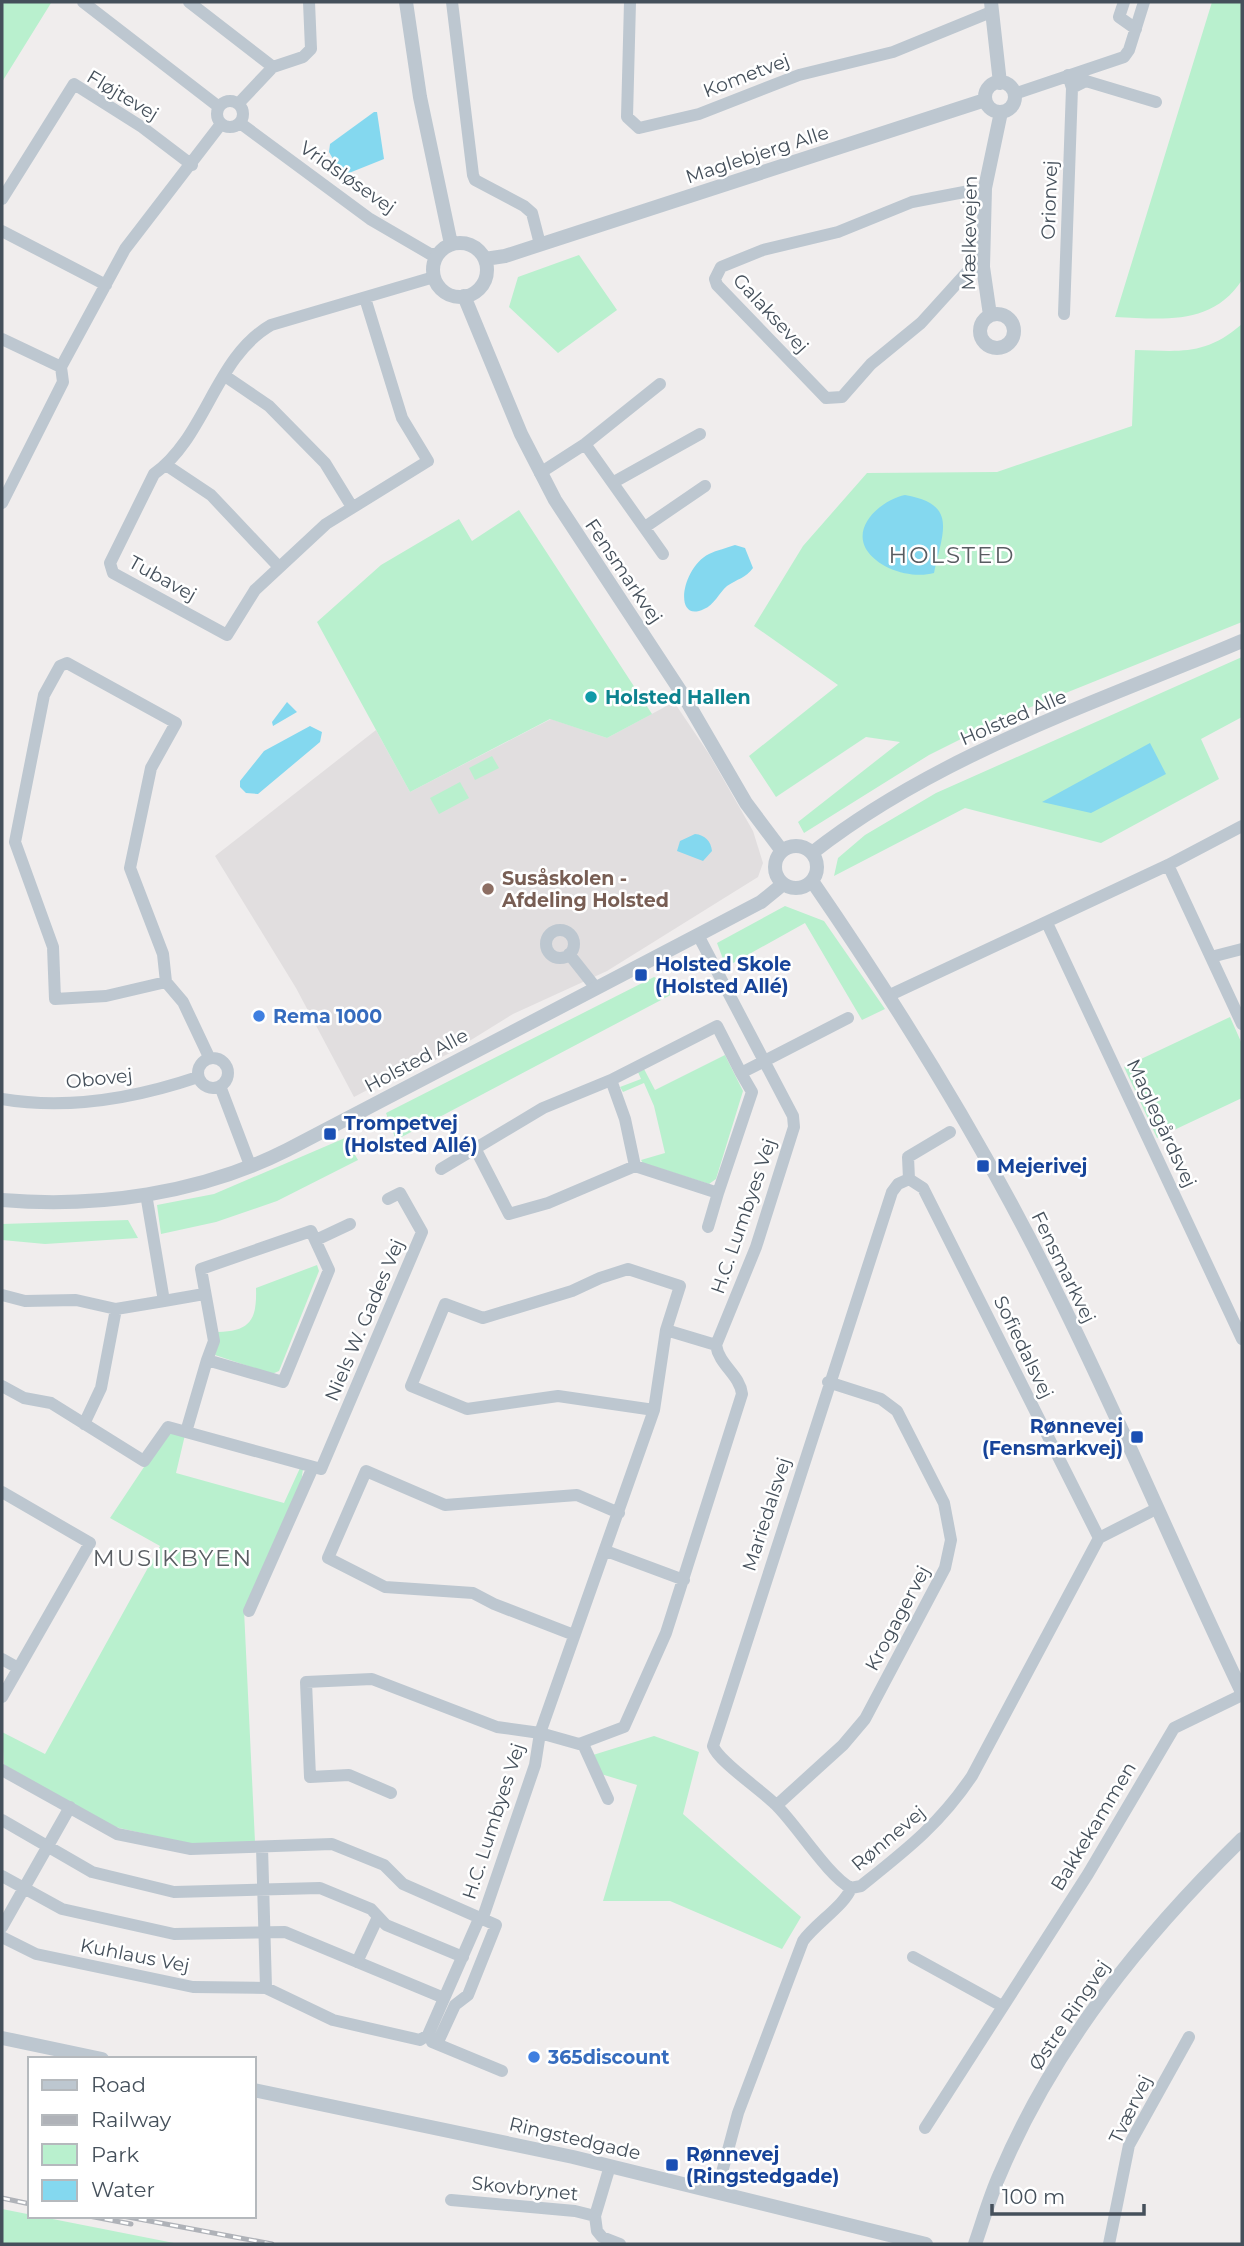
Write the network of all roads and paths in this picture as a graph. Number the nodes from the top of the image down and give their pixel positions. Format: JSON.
{"nodes":[{"id":1,"x":83,"y":2,"type":"edge"},
{"id":2,"x":189,"y":2,"type":"edge"},
{"id":3,"x":309,"y":2,"type":"edge"},
{"id":4,"x":406,"y":2,"type":"edge"},
{"id":5,"x":452,"y":2,"type":"edge"},
{"id":6,"x":630,"y":2,"type":"edge"},
{"id":7,"x":1124,"y":2,"type":"edge"},
{"id":8,"x":1144,"y":2,"type":"edge"},
{"id":9,"x":991,"y":7,"type":"edge"},
{"id":10,"x":1136,"y":30,"type":"junction"},
{"id":11,"x":273,"y":67,"type":"junction"},
{"id":12,"x":1068,"y":75,"type":"junction"},
{"id":13,"x":1000,"y":83,"type":"junction"},
{"id":14,"x":1072,"y":88,"type":"junction"},
{"id":15,"x":1014,"y":94,"type":"junction"},
{"id":16,"x":985,"y":100,"type":"junction"},
{"id":17,"x":1156,"y":102,"type":"dead end"},
{"id":18,"x":238,"y":104,"type":"junction"},
{"id":19,"x":219,"y":107,"type":"junction"},
{"id":20,"x":1001,"y":112,"type":"junction"},
{"id":21,"x":240,"y":123,"type":"junction"},
{"id":22,"x":222,"y":124,"type":"junction"},
{"id":23,"x":192,"y":165,"type":"junction"},
{"id":24,"x":985,"y":188,"type":"junction"},
{"id":25,"x":2,"y":199,"type":"edge"},
{"id":26,"x":2,"y":232,"type":"edge"},
{"id":27,"x":451,"y":244,"type":"junction"},
{"id":28,"x":540,"y":244,"type":"junction"},
{"id":29,"x":438,"y":254,"type":"junction"},
{"id":30,"x":485,"y":259,"type":"junction"},
{"id":31,"x":984,"y":267,"type":"junction"},
{"id":32,"x":434,"y":277,"type":"junction"},
{"id":33,"x":106,"y":285,"type":"junction"},
{"id":34,"x":464,"y":296,"type":"junction"},
{"id":35,"x":365,"y":298,"type":"junction"},
{"id":36,"x":1063,"y":314,"type":"dead end"},
{"id":37,"x":990,"y":315,"type":"dead end"},
{"id":38,"x":2,"y":339,"type":"edge"},
{"id":39,"x":61,"y":367,"type":"junction"},
{"id":40,"x":225,"y":376,"type":"junction"},
{"id":41,"x":660,"y":384,"type":"dead end"},
{"id":42,"x":700,"y":434,"type":"dead end"},
{"id":43,"x":585,"y":443,"type":"junction"},
{"id":44,"x":166,"y":465,"type":"junction"},
{"id":45,"x":540,"y":473,"type":"junction"},
{"id":46,"x":614,"y":482,"type":"junction"},
{"id":47,"x":705,"y":486,"type":"dead end"},
{"id":48,"x":2,"y":503,"type":"edge"},
{"id":49,"x":352,"y":507,"type":"junction"},
{"id":50,"x":645,"y":527,"type":"junction"},
{"id":51,"x":663,"y":554,"type":"dead end"},
{"id":52,"x":279,"y":567,"type":"junction"},
{"id":53,"x":1242,"y":641,"type":"edge"},
{"id":54,"x":1242,"y":827,"type":"edge"},
{"id":55,"x":782,"y":850,"type":"junction"},
{"id":56,"x":812,"y":853,"type":"junction"},
{"id":57,"x":1168,"y":865,"type":"junction"},
{"id":58,"x":811,"y":881,"type":"junction"},
{"id":59,"x":783,"y":884,"type":"junction"},
{"id":60,"x":1047,"y":923,"type":"junction"},
{"id":61,"x":698,"y":935,"type":"junction"},
{"id":62,"x":1242,"y":949,"type":"edge"},
{"id":63,"x":569,"y":954,"type":"dead end"},
{"id":64,"x":1211,"y":957,"type":"junction"},
{"id":65,"x":166,"y":982,"type":"junction"},
{"id":66,"x":596,"y":988,"type":"junction"},
{"id":67,"x":890,"y":995,"type":"junction"},
{"id":68,"x":848,"y":1017,"type":"dead end"},
{"id":69,"x":1242,"y":1024,"type":"edge"},
{"id":70,"x":209,"y":1057,"type":"junction"},
{"id":71,"x":764,"y":1061,"type":"junction"},
{"id":72,"x":741,"y":1073,"type":"junction"},
{"id":73,"x":198,"y":1077,"type":"junction"},
{"id":74,"x":611,"y":1080,"type":"junction"},
{"id":75,"x":220,"y":1086,"type":"junction"},
{"id":76,"x":2,"y":1099,"type":"edge"},
{"id":77,"x":950,"y":1132,"type":"dead end"},
{"id":78,"x":476,"y":1150,"type":"junction"},
{"id":79,"x":250,"y":1165,"type":"junction"},
{"id":80,"x":635,"y":1166,"type":"junction"},
{"id":81,"x":442,"y":1169,"type":"dead end"},
{"id":82,"x":909,"y":1179,"type":"junction"},
{"id":83,"x":718,"y":1193,"type":"junction"},
{"id":84,"x":146,"y":1194,"type":"junction"},
{"id":85,"x":388,"y":1199,"type":"dead end"},
{"id":86,"x":2,"y":1200,"type":"edge"},
{"id":87,"x":350,"y":1224,"type":"dead end"},
{"id":88,"x":708,"y":1227,"type":"dead end"},
{"id":89,"x":316,"y":1240,"type":"junction"},
{"id":90,"x":204,"y":1294,"type":"junction"},
{"id":91,"x":2,"y":1295,"type":"edge"},
{"id":92,"x":164,"y":1301,"type":"junction"},
{"id":93,"x":116,"y":1309,"type":"junction"},
{"id":94,"x":1236,"y":1312,"type":"edge"},
{"id":95,"x":666,"y":1329,"type":"junction"},
{"id":96,"x":1242,"y":1339,"type":"edge"},
{"id":97,"x":716,"y":1345,"type":"junction"},
{"id":98,"x":207,"y":1360,"type":"junction"},
{"id":99,"x":828,"y":1381,"type":"junction"},
{"id":100,"x":2,"y":1386,"type":"edge"},
{"id":101,"x":654,"y":1410,"type":"junction"},
{"id":102,"x":83,"y":1424,"type":"junction"},
{"id":103,"x":186,"y":1432,"type":"junction"},
{"id":104,"x":313,"y":1467,"type":"junction"},
{"id":105,"x":2,"y":1492,"type":"edge"},
{"id":106,"x":1156,"y":1509,"type":"junction"},
{"id":107,"x":619,"y":1513,"type":"junction"},
{"id":108,"x":1099,"y":1538,"type":"junction"},
{"id":109,"x":606,"y":1551,"type":"junction"},
{"id":110,"x":684,"y":1580,"type":"junction"},
{"id":111,"x":249,"y":1611,"type":"dead end"},
{"id":112,"x":574,"y":1634,"type":"junction"},
{"id":113,"x":2,"y":1659,"type":"edge"},
{"id":114,"x":18,"y":1668,"type":"junction"},
{"id":115,"x":1242,"y":1694,"type":"edge"},
{"id":116,"x":2,"y":1697,"type":"edge"},
{"id":117,"x":540,"y":1733,"type":"junction"},
{"id":118,"x":583,"y":1744,"type":"junction"},
{"id":119,"x":2,"y":1770,"type":"edge"},
{"id":120,"x":391,"y":1793,"type":"dead end"},
{"id":121,"x":608,"y":1799,"type":"dead end"},
{"id":122,"x":777,"y":1805,"type":"junction"},
{"id":123,"x":70,"y":1807,"type":"junction"},
{"id":124,"x":2,"y":1820,"type":"edge"},
{"id":125,"x":1242,"y":1839,"type":"edge"},
{"id":126,"x":48,"y":1847,"type":"junction"},
{"id":127,"x":262,"y":1847,"type":"junction"},
{"id":128,"x":2,"y":1876,"type":"edge"},
{"id":129,"x":24,"y":1888,"type":"junction"},
{"id":130,"x":851,"y":1888,"type":"junction"},
{"id":131,"x":263,"y":1890,"type":"junction"},
{"id":132,"x":378,"y":1917,"type":"junction"},
{"id":133,"x":480,"y":1919,"type":"junction"},
{"id":134,"x":2,"y":1927,"type":"edge"},
{"id":135,"x":265,"y":1934,"type":"junction"},
{"id":136,"x":2,"y":1937,"type":"edge"},
{"id":137,"x":463,"y":1957,"type":"junction"},
{"id":138,"x":913,"y":1957,"type":"dead end"},
{"id":139,"x":357,"y":1962,"type":"junction"},
{"id":140,"x":266,"y":1988,"type":"junction"},
{"id":141,"x":444,"y":1998,"type":"junction"},
{"id":142,"x":1002,"y":2006,"type":"junction"},
{"id":143,"x":2,"y":2038,"type":"edge"},
{"id":144,"x":1189,"y":2038,"type":"dead end"},
{"id":145,"x":431,"y":2042,"type":"junction"},
{"id":146,"x":92,"y":2057,"type":"edge"},
{"id":147,"x":502,"y":2071,"type":"dead end"},
{"id":148,"x":256,"y":2090,"type":"edge"},
{"id":149,"x":925,"y":2128,"type":"dead end"},
{"id":150,"x":610,"y":2166,"type":"junction"},
{"id":151,"x":717,"y":2191,"type":"junction"},
{"id":152,"x":451,"y":2200,"type":"dead end"},
{"id":153,"x":594,"y":2216,"type":"junction"},
{"id":154,"x":620,"y":2244,"type":"edge"},
{"id":155,"x":926,"y":2244,"type":"edge"},
{"id":156,"x":975,"y":2244,"type":"edge"},
{"id":157,"x":1109,"y":2244,"type":"edge"}],
"edges":[{"from":1,"to":19,"type":"street"},
{"from":2,"to":11,"type":"street"},
{"from":3,"to":11,"type":"street"},
{"from":4,"to":27,"type":"street"},
{"from":5,"to":28,"type":"street"},
{"from":6,"to":9,"type":"street","name":"Kometvej"},
{"from":7,"to":10,"type":"street"},
{"from":8,"to":10,"type":"street"},
{"from":9,"to":13,"type":"street"},
{"from":10,"to":12,"type":"street"},
{"from":11,"to":18,"type":"street"},
{"from":12,"to":14,"type":"street","name":"Orionvej"},
{"from":12,"to":15,"type":"street"},
{"from":13,"to":15,"type":"street"},
{"from":13,"to":16,"type":"street"},
{"from":14,"to":17,"type":"street"},
{"from":14,"to":36,"type":"street","name":"Orionvej"},
{"from":15,"to":20,"type":"street"},
{"from":16,"to":20,"type":"street"},
{"from":16,"to":28,"type":"street","name":"Maglebjerg Alle"},
{"from":18,"to":19,"type":"street"},
{"from":18,"to":21,"type":"street"},
{"from":19,"to":22,"type":"street"},
{"from":20,"to":24,"type":"street","name":"Mælkevejen"},
{"from":21,"to":22,"type":"street"},
{"from":21,"to":29,"type":"street","name":"Vridsløsevej"},
{"from":22,"to":23,"type":"street"},
{"from":23,"to":25,"type":"street","name":"Fløjtevej"},
{"from":23,"to":33,"type":"street"},
{"from":24,"to":31,"type":"street","name":"Mælkevejen"},
{"from":24,"to":31,"type":"street","name":"Galaksevej"},
{"from":26,"to":33,"type":"street"},
{"from":27,"to":29,"type":"street"},
{"from":27,"to":30,"type":"street"},
{"from":28,"to":30,"type":"street","name":"Maglebjerg Alle"},
{"from":29,"to":32,"type":"street"},
{"from":30,"to":34,"type":"street"},
{"from":31,"to":37,"type":"street","name":"Mælkevejen"},
{"from":32,"to":34,"type":"street"},
{"from":32,"to":35,"type":"street","name":"Tubavej"},
{"from":33,"to":39,"type":"street"},
{"from":34,"to":45,"type":"street","name":"Fensmarkvej"},
{"from":35,"to":40,"type":"street","name":"Tubavej"},
{"from":35,"to":49,"type":"street","name":"Tubavej"},
{"from":38,"to":39,"type":"street"},
{"from":39,"to":48,"type":"street"},
{"from":40,"to":44,"type":"street","name":"Tubavej"},
{"from":40,"to":49,"type":"street"},
{"from":41,"to":43,"type":"street"},
{"from":42,"to":46,"type":"street"},
{"from":43,"to":45,"type":"street"},
{"from":43,"to":46,"type":"street"},
{"from":44,"to":52,"type":"street"},
{"from":44,"to":52,"type":"street","name":"Tubavej"},
{"from":45,"to":55,"type":"street","name":"Fensmarkvej"},
{"from":46,"to":50,"type":"street"},
{"from":47,"to":50,"type":"street"},
{"from":49,"to":52,"type":"street","name":"Tubavej"},
{"from":50,"to":51,"type":"street"},
{"from":53,"to":56,"type":"street","name":"Holsted Alle"},
{"from":54,"to":57,"type":"street"},
{"from":55,"to":56,"type":"street"},
{"from":55,"to":59,"type":"street"},
{"from":56,"to":58,"type":"street"},
{"from":57,"to":60,"type":"street"},
{"from":57,"to":64,"type":"street"},
{"from":58,"to":59,"type":"street"},
{"from":58,"to":67,"type":"street","name":"Fensmarkvej"},
{"from":59,"to":61,"type":"street","name":"Holsted Alle"},
{"from":60,"to":67,"type":"street"},
{"from":60,"to":94,"type":"street","name":"Maglegårdsvej"},
{"from":61,"to":66,"type":"street","name":"Holsted Alle"},
{"from":61,"to":71,"type":"street","name":"H.C. Lumbyes Vej"},
{"from":62,"to":64,"type":"street"},
{"from":63,"to":66,"type":"street"},
{"from":64,"to":69,"type":"street"},
{"from":65,"to":65,"type":"street"},
{"from":65,"to":70,"type":"street"},
{"from":66,"to":79,"type":"street","name":"Holsted Alle"},
{"from":67,"to":106,"type":"street","name":"Fensmarkvej"},
{"from":68,"to":71,"type":"street"},
{"from":70,"to":73,"type":"street"},
{"from":70,"to":75,"type":"street"},
{"from":71,"to":72,"type":"street"},
{"from":71,"to":97,"type":"street","name":"H.C. Lumbyes Vej"},
{"from":72,"to":74,"type":"street","name":"H.C. Lumbyes Vej"},
{"from":72,"to":83,"type":"street","name":"H.C. Lumbyes Vej"},
{"from":73,"to":75,"type":"street"},
{"from":73,"to":76,"type":"street","name":"Obovej"},
{"from":74,"to":78,"type":"street","name":"H.C. Lumbyes Vej"},
{"from":74,"to":80,"type":"street"},
{"from":75,"to":79,"type":"street"},
{"from":77,"to":82,"type":"street","name":"Mariedalsvej"},
{"from":78,"to":80,"type":"street"},
{"from":78,"to":81,"type":"street","name":"H.C. Lumbyes Vej"},
{"from":79,"to":84,"type":"street","name":"Holsted Alle"},
{"from":80,"to":83,"type":"street","name":"H.C. Lumbyes Vej"},
{"from":82,"to":99,"type":"street","name":"Mariedalsvej"},
{"from":82,"to":108,"type":"street","name":"Sofiedalsvej"},
{"from":83,"to":88,"type":"street","name":"H.C. Lumbyes Vej"},
{"from":84,"to":86,"type":"street","name":"Holsted Alle"},
{"from":84,"to":92,"type":"street"},
{"from":85,"to":104,"type":"street","name":"Niels W. Gades Vej"},
{"from":87,"to":89,"type":"street"},
{"from":89,"to":90,"type":"street"},
{"from":89,"to":98,"type":"street"},
{"from":90,"to":92,"type":"street"},
{"from":90,"to":98,"type":"street"},
{"from":91,"to":93,"type":"street"},
{"from":92,"to":93,"type":"street"},
{"from":93,"to":102,"type":"street"},
{"from":94,"to":96,"type":"street","name":"Maglegårdsvej"},
{"from":95,"to":97,"type":"street"},
{"from":95,"to":101,"type":"street","name":"H.C. Lumbyes Vej"},
{"from":95,"to":101,"type":"street","name":"H.C. Lumbyes Vej"},
{"from":97,"to":110,"type":"street"},
{"from":98,"to":103,"type":"street"},
{"from":99,"to":122,"type":"street","name":"Mariedalsvej"},
{"from":99,"to":122,"type":"street","name":"Krogagervej"},
{"from":100,"to":102,"type":"street"},
{"from":101,"to":107,"type":"street","name":"H.C. Lumbyes Vej"},
{"from":102,"to":103,"type":"street"},
{"from":103,"to":104,"type":"street"},
{"from":104,"to":111,"type":"street","name":"Niels W. Gades Vej"},
{"from":105,"to":114,"type":"street"},
{"from":106,"to":108,"type":"street"},
{"from":106,"to":115,"type":"street","name":"Fensmarkvej"},
{"from":107,"to":109,"type":"street","name":"H.C. Lumbyes Vej"},
{"from":107,"to":112,"type":"street"},
{"from":108,"to":130,"type":"street","name":"Rønnevej"},
{"from":109,"to":110,"type":"street"},
{"from":109,"to":112,"type":"street","name":"H.C. Lumbyes Vej"},
{"from":110,"to":118,"type":"street"},
{"from":112,"to":117,"type":"street","name":"H.C. Lumbyes Vej"},
{"from":113,"to":114,"type":"street"},
{"from":114,"to":116,"type":"street"},
{"from":115,"to":142,"type":"street","name":"Bakkekammen"},
{"from":117,"to":118,"type":"street","name":"H.C. Lumbyes Vej"},
{"from":117,"to":120,"type":"street","name":"H.C. Lumbyes Vej"},
{"from":117,"to":133,"type":"street","name":"H.C. Lumbyes Vej"},
{"from":118,"to":121,"type":"street"},
{"from":119,"to":123,"type":"street"},
{"from":122,"to":130,"type":"street","name":"Mariedalsvej"},
{"from":123,"to":126,"type":"street"},
{"from":123,"to":127,"type":"street"},
{"from":124,"to":126,"type":"street"},
{"from":125,"to":156,"type":"street","name":"Østre Ringvej"},
{"from":126,"to":129,"type":"street"},
{"from":126,"to":131,"type":"street"},
{"from":127,"to":131,"type":"street"},
{"from":127,"to":133,"type":"street"},
{"from":128,"to":129,"type":"street","name":"Kuhlaus Vej"},
{"from":129,"to":134,"type":"street"},
{"from":129,"to":135,"type":"street","name":"Kuhlaus Vej"},
{"from":130,"to":151,"type":"street","name":"Rønnevej"},
{"from":131,"to":132,"type":"street"},
{"from":131,"to":135,"type":"street"},
{"from":132,"to":137,"type":"street"},
{"from":132,"to":139,"type":"street"},
{"from":133,"to":137,"type":"street"},
{"from":133,"to":145,"type":"street"},
{"from":135,"to":139,"type":"street","name":"Kuhlaus Vej"},
{"from":135,"to":140,"type":"street"},
{"from":136,"to":140,"type":"street","name":"Kuhlaus Vej"},
{"from":137,"to":141,"type":"street"},
{"from":138,"to":142,"type":"street"},
{"from":139,"to":141,"type":"street","name":"Kuhlaus Vej"},
{"from":140,"to":145,"type":"street","name":"Kuhlaus Vej"},
{"from":141,"to":145,"type":"street"},
{"from":142,"to":149,"type":"street","name":"Bakkekammen"},
{"from":143,"to":146,"type":"street"},
{"from":144,"to":157,"type":"street","name":"Tværvej"},
{"from":145,"to":147,"type":"street","name":"Kuhlaus Vej"},
{"from":148,"to":150,"type":"street","name":"Ringstedgade"},
{"from":150,"to":151,"type":"street","name":"Ringstedgade"},
{"from":150,"to":153,"type":"street","name":"Skovbrynet"},
{"from":151,"to":155,"type":"street","name":"Ringstedgade"},
{"from":152,"to":153,"type":"street","name":"Skovbrynet"},
{"from":153,"to":154,"type":"street","name":"Skovbrynet"}]}
